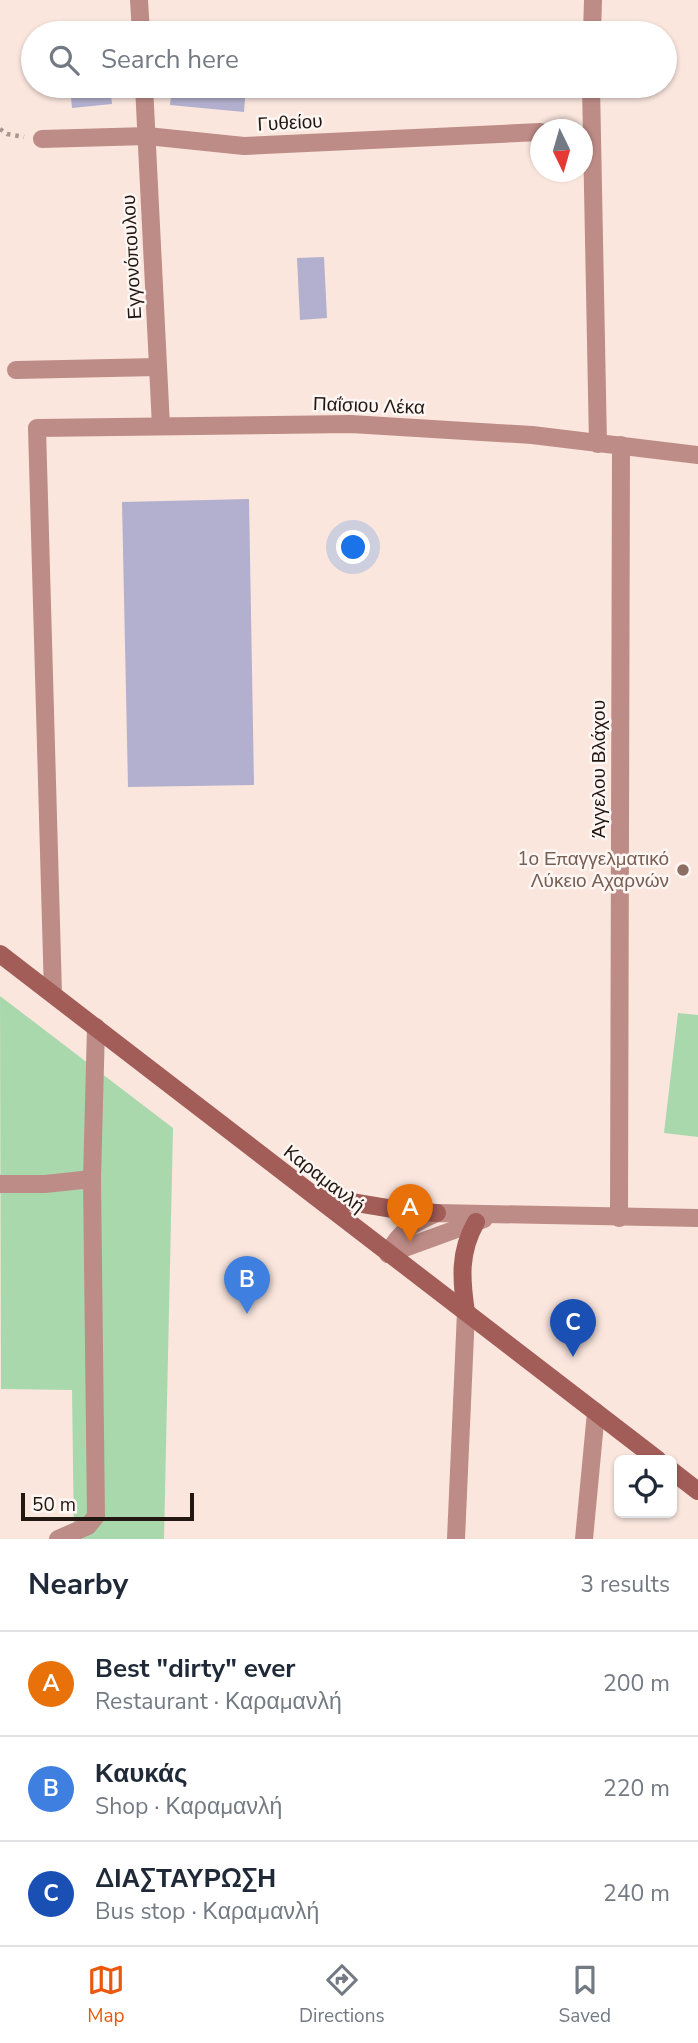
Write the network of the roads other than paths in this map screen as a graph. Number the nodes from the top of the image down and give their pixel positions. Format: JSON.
{"nodes":[{"id":1,"x":139,"y":0,"type":"edge"},
{"id":2,"x":593,"y":0,"type":"edge"},
{"id":3,"x":140,"y":21,"type":"edge"},
{"id":4,"x":592,"y":21,"type":"edge"},
{"id":5,"x":144,"y":98,"type":"edge"},
{"id":6,"x":590,"y":98,"type":"edge"},
{"id":7,"x":588,"y":119,"type":"edge"},
{"id":8,"x":530,"y":133,"type":"edge"},
{"id":9,"x":146,"y":136,"type":"junction"},
{"id":10,"x":42,"y":139,"type":"dead end"},
{"id":11,"x":589,"y":182,"type":"edge"},
{"id":12,"x":158,"y":367,"type":"junction"},
{"id":13,"x":16,"y":370,"type":"dead end"},
{"id":14,"x":161,"y":426,"type":"junction"},
{"id":15,"x":598,"y":444,"type":"junction"},
{"id":16,"x":621,"y":445,"type":"junction"},
{"id":17,"x":698,"y":455,"type":"edge"},
{"id":18,"x":0,"y":954,"type":"edge"},
{"id":19,"x":53,"y":994,"type":"junction"},
{"id":20,"x":96,"y":1027,"type":"junction"},
{"id":21,"x":92,"y":1180,"type":"junction"},
{"id":22,"x":0,"y":1184,"type":"edge"},
{"id":23,"x":311,"y":1195,"type":"junction"},
{"id":24,"x":437,"y":1213,"type":"junction"},
{"id":25,"x":493,"y":1215,"type":"junction"},
{"id":26,"x":619,"y":1218,"type":"junction"},
{"id":27,"x":698,"y":1219,"type":"edge"},
{"id":28,"x":476,"y":1222,"type":"junction"},
{"id":29,"x":388,"y":1254,"type":"junction"},
{"id":30,"x":466,"y":1312,"type":"junction"},
{"id":31,"x":596,"y":1412,"type":"junction"},
{"id":32,"x":652,"y":1455,"type":"edge"},
{"id":33,"x":677,"y":1475,"type":"edge"},
{"id":34,"x":698,"y":1491,"type":"edge"},
{"id":35,"x":58,"y":1539,"type":"edge"},
{"id":36,"x":456,"y":1539,"type":"edge"},
{"id":37,"x":584,"y":1539,"type":"edge"}],
"edges":[{"from":1,"to":3,"type":"street"},
{"from":2,"to":4,"type":"street"},
{"from":5,"to":9,"type":"street","name":"Εγγονόπουλου"},
{"from":6,"to":7,"type":"street"},
{"from":8,"to":9,"type":"street","name":"Γυθείου"},
{"from":9,"to":10,"type":"street","name":"Γυθείου"},
{"from":9,"to":12,"type":"street","name":"Εγγονόπουλου"},
{"from":11,"to":15,"type":"street"},
{"from":12,"to":13,"type":"street"},
{"from":12,"to":14,"type":"street","name":"Εγγονόπουλου"},
{"from":14,"to":15,"type":"street","name":"Παΐσιου Λέκα"},
{"from":14,"to":19,"type":"street","name":"Παΐσιου Λέκα"},
{"from":15,"to":16,"type":"street","name":"Παΐσιου Λέκα"},
{"from":16,"to":17,"type":"street","name":"Παΐσιου Λέκα"},
{"from":16,"to":26,"type":"street","name":"Άγγελου Βλάχου"},
{"from":18,"to":19,"type":"main road","name":"Καραμανλή"},
{"from":19,"to":20,"type":"main road","name":"Καραμανλή"},
{"from":20,"to":21,"type":"street"},
{"from":20,"to":23,"type":"main road","name":"Καραμανλή"},
{"from":21,"to":22,"type":"street"},
{"from":21,"to":35,"type":"street"},
{"from":23,"to":24,"type":"main road"},
{"from":23,"to":29,"type":"main road","name":"Καραμανλή"},
{"from":24,"to":25,"type":"street"},
{"from":24,"to":29,"type":"street"},
{"from":25,"to":26,"type":"street"},
{"from":25,"to":28,"type":"street"},
{"from":26,"to":27,"type":"street"},
{"from":28,"to":29,"type":"street"},
{"from":28,"to":30,"type":"main road"},
{"from":29,"to":30,"type":"main road","name":"Καραμανλή"},
{"from":30,"to":31,"type":"main road","name":"Καραμανλή"},
{"from":30,"to":36,"type":"street"},
{"from":31,"to":32,"type":"main road","name":"Καραμανλή"},
{"from":31,"to":37,"type":"street"},
{"from":33,"to":34,"type":"main road"}]}
